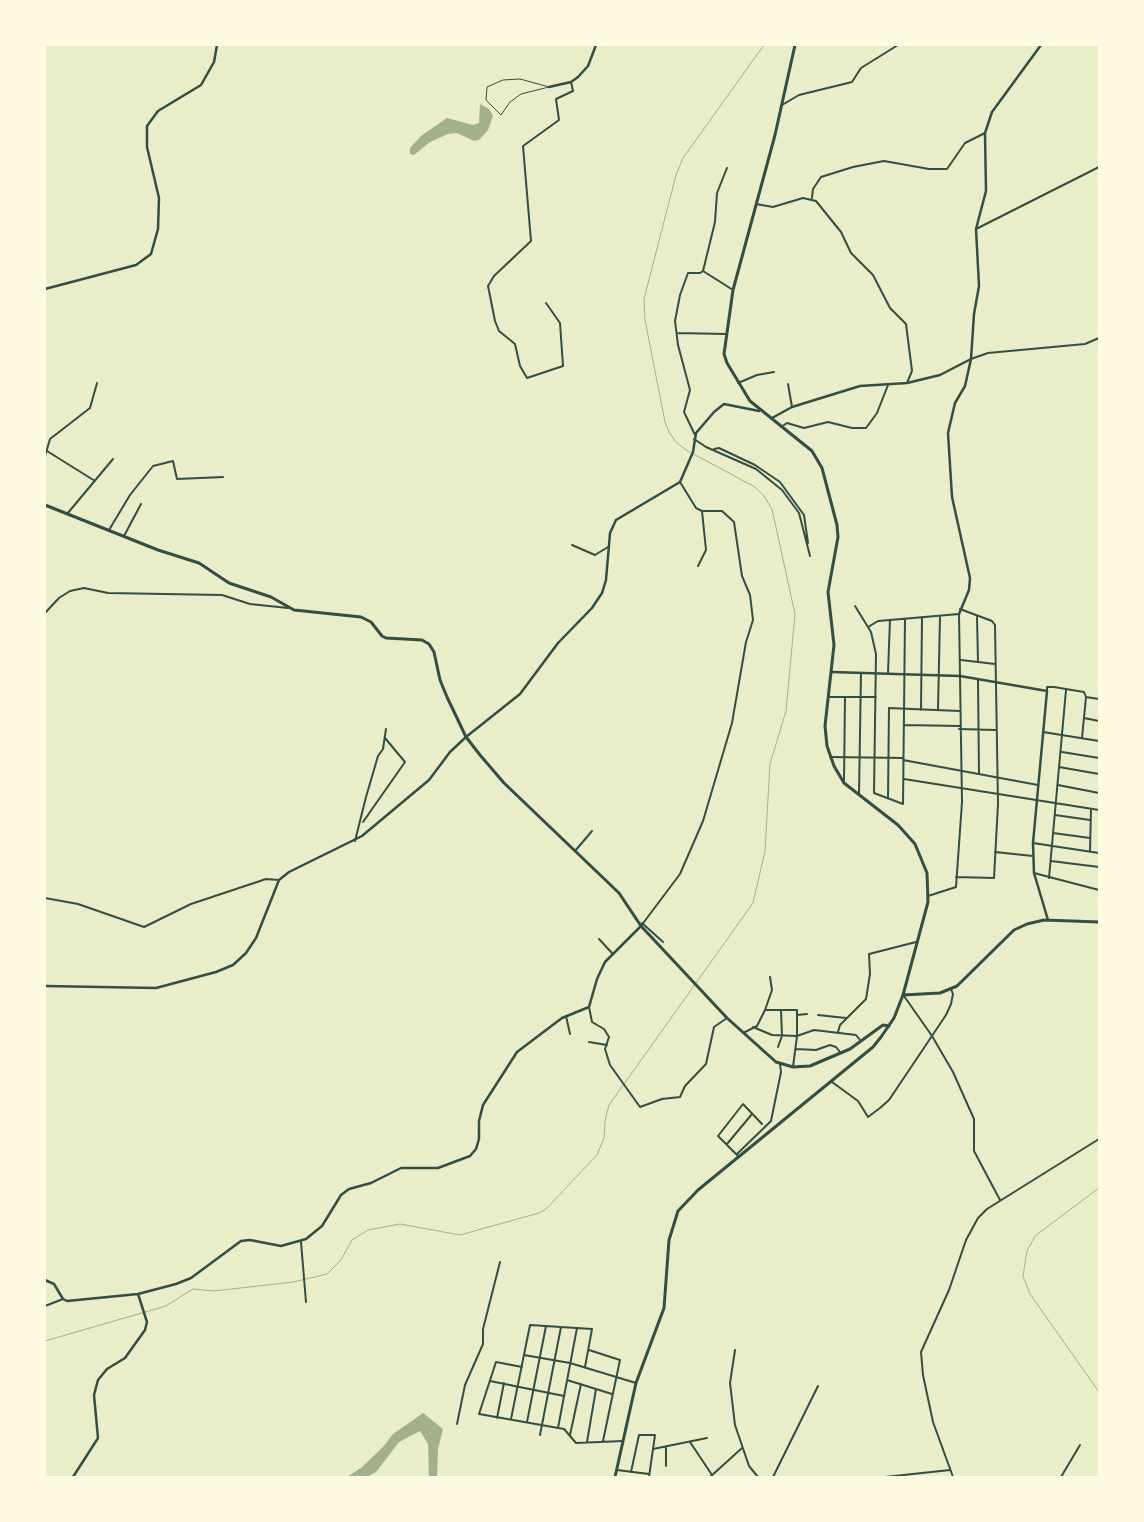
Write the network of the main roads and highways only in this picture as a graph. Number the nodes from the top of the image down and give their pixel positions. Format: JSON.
{"nodes":[{"id":1,"x":795,"y":45,"type":"edge"},
{"id":2,"x":45,"y":505,"type":"edge"},
{"id":3,"x":1099,"y":922,"type":"edge"},
{"id":4,"x":903,"y":995,"type":"junction"},
{"id":5,"x":890,"y":1026,"type":"junction"},
{"id":6,"x":615,"y":1477,"type":"edge"}],
"edges":[{"from":1,"to":4,"type":"main road"},
{"from":2,"to":5,"type":"main road"},
{"from":3,"to":4,"type":"main road"},
{"from":4,"to":5,"type":"main road"},
{"from":5,"to":6,"type":"main road"}]}
